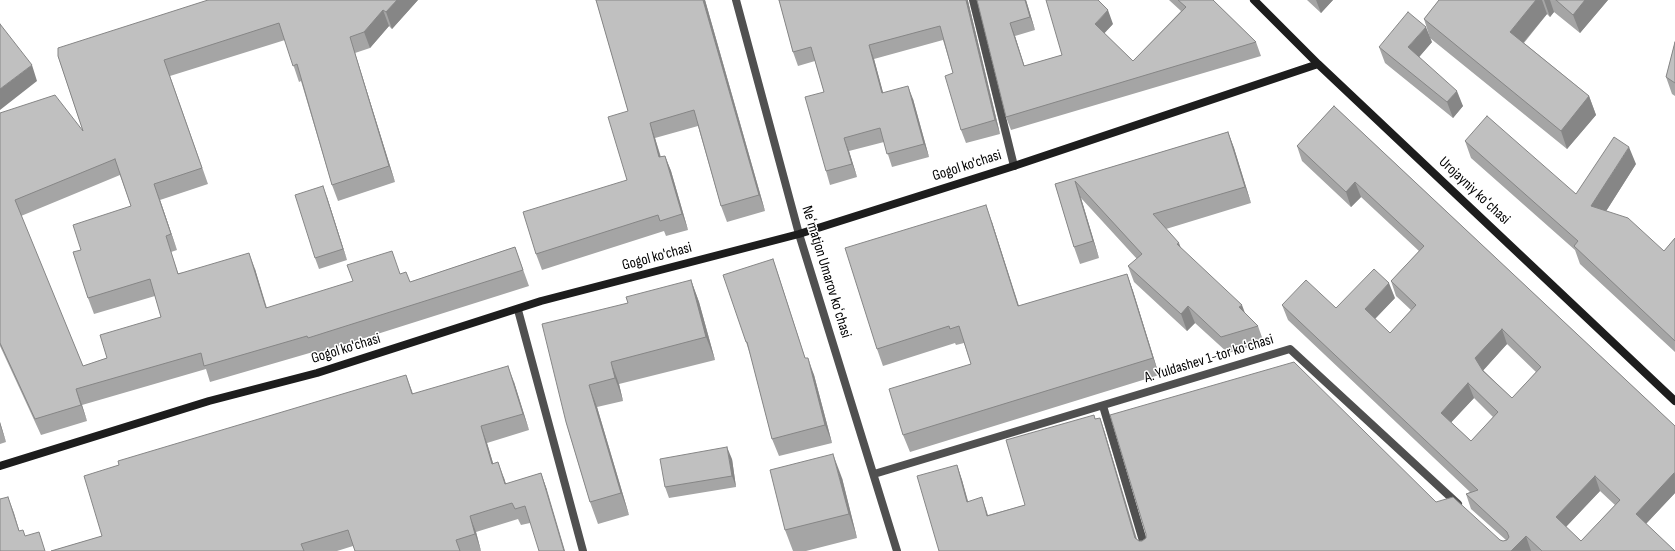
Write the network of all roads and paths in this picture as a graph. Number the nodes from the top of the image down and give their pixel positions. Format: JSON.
{"nodes":[{"id":1,"x":736,"y":0,"type":"edge"},
{"id":2,"x":973,"y":0,"type":"edge"},
{"id":3,"x":1254,"y":0,"type":"edge"},
{"id":4,"x":1318,"y":64,"type":"junction"},
{"id":5,"x":1014,"y":166,"type":"junction"},
{"id":6,"x":799,"y":234,"type":"junction"},
{"id":7,"x":518,"y":310,"type":"junction"},
{"id":8,"x":1675,"y":401,"type":"edge"},
{"id":9,"x":1103,"y":406,"type":"junction"},
{"id":10,"x":0,"y":466,"type":"edge"},
{"id":11,"x":874,"y":474,"type":"junction"},
{"id":12,"x":1462,"y":508,"type":"edge"},
{"id":13,"x":583,"y":551,"type":"edge"},
{"id":14,"x":897,"y":551,"type":"edge"},
{"id":15,"x":1146,"y":551,"type":"edge"}],
"edges":[{"from":1,"to":6,"type":"street","name":"Neʻmatjon Umarov koʻchasi"},
{"from":2,"to":5,"type":"street"},
{"from":3,"to":4,"type":"main road","name":"Urоjayniy koʻchasi"},
{"from":4,"to":5,"type":"main road","name":"Gogol ko'chasi"},
{"from":4,"to":8,"type":"main road","name":"Urоjayniy koʻchasi"},
{"from":5,"to":6,"type":"main road","name":"Gogol ko'chasi"},
{"from":6,"to":7,"type":"main road","name":"Gogol ko'chasi"},
{"from":6,"to":11,"type":"street","name":"Neʻmatjon Umarov koʻchasi"},
{"from":7,"to":10,"type":"main road","name":"Gogol ko'chasi"},
{"from":7,"to":13,"type":"street"},
{"from":9,"to":11,"type":"street","name":"A. Yuldashev 1-tor koʻchasi"},
{"from":9,"to":12,"type":"street","name":"A. Yuldashev 1-tor koʻchasi"},
{"from":9,"to":15,"type":"street"},
{"from":11,"to":14,"type":"street","name":"Neʻmatjon Umarov koʻchasi"}]}
